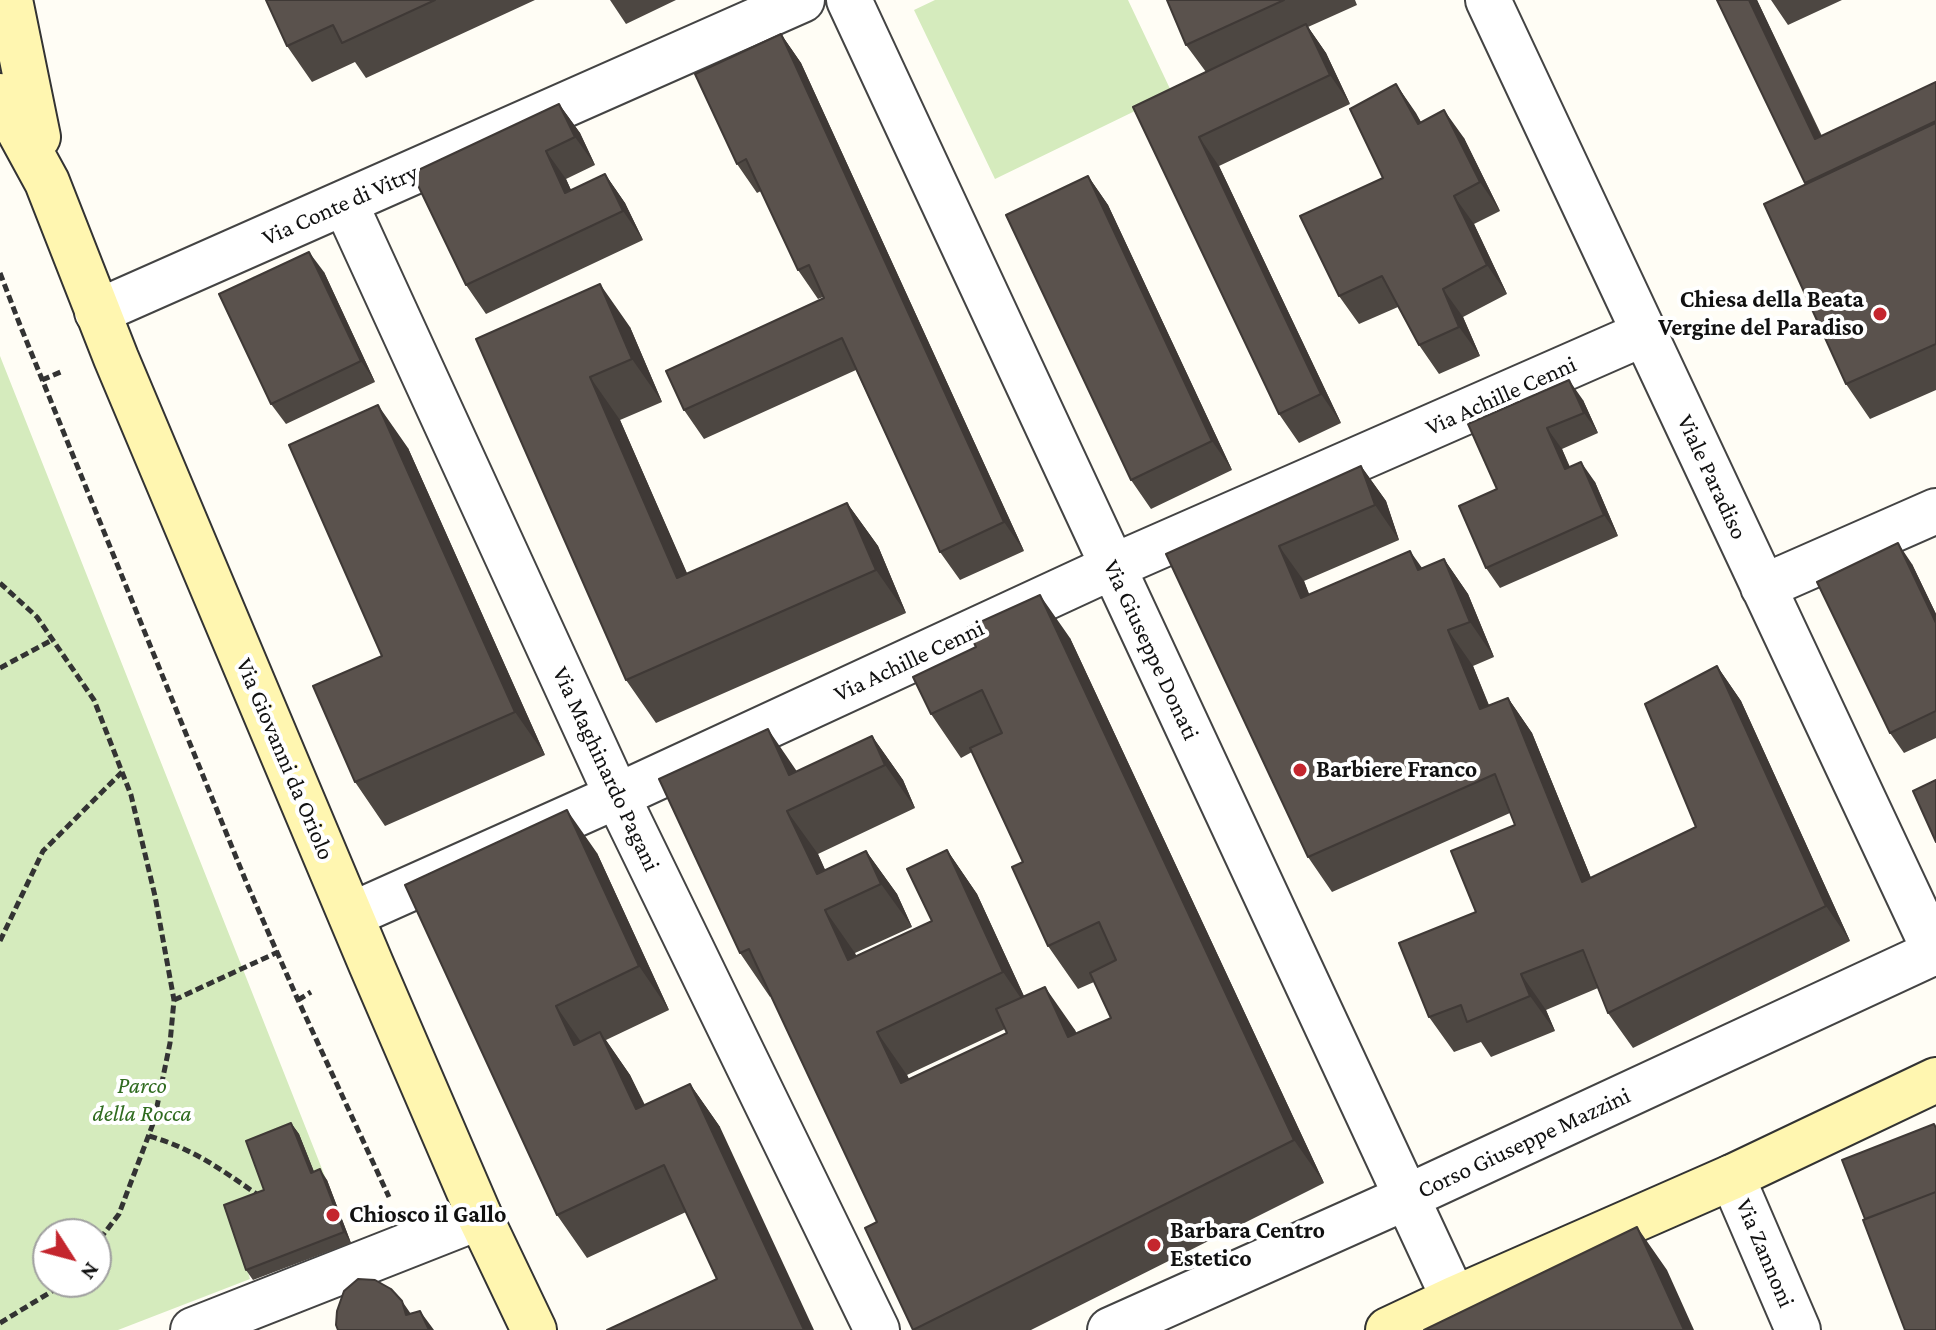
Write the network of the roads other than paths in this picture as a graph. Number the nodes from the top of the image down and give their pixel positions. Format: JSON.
{"nodes":[{"id":1,"x":10,"y":0,"type":"edge"},
{"id":2,"x":802,"y":0,"type":"edge"},
{"id":3,"x":849,"y":0,"type":"edge"},
{"id":4,"x":1488,"y":0,"type":"edge"},
{"id":5,"x":0,"y":96,"type":"edge"},
{"id":6,"x":47,"y":182,"type":"junction"},
{"id":7,"x":345,"y":203,"type":"junction"},
{"id":8,"x":97,"y":312,"type":"junction"},
{"id":9,"x":1645,"y":333,"type":"junction"},
{"id":10,"x":1936,"y":511,"type":"edge"},
{"id":11,"x":1112,"y":567,"type":"junction"},
{"id":12,"x":1763,"y":587,"type":"junction"},
{"id":13,"x":617,"y":796,"type":"junction"},
{"id":14,"x":351,"y":915,"type":"junction"},
{"id":15,"x":1936,"y":953,"type":"edge"},
{"id":16,"x":1936,"y":1080,"type":"edge"},
{"id":17,"x":1732,"y":1177,"type":"junction"},
{"id":18,"x":1407,"y":1197,"type":"junction"},
{"id":19,"x":480,"y":1217,"type":"junction"},
{"id":20,"x":1454,"y":1299,"type":"junction"},
{"id":21,"x":193,"y":1330,"type":"edge"},
{"id":22,"x":534,"y":1330,"type":"edge"},
{"id":23,"x":877,"y":1330,"type":"edge"},
{"id":24,"x":1110,"y":1330,"type":"edge"},
{"id":25,"x":1388,"y":1330,"type":"edge"},
{"id":26,"x":1798,"y":1330,"type":"edge"}],
"edges":[{"from":1,"to":6,"type":"main road","name":"Via Giovanni da Oriolo"},
{"from":2,"to":7,"type":"street","name":"Via Conte di Vitry"},
{"from":3,"to":11,"type":"street","name":"Via Giuseppe Donati"},
{"from":4,"to":9,"type":"street","name":"Viale Paradiso"},
{"from":5,"to":6,"type":"main road","name":"Via Giovanni da Oriolo"},
{"from":6,"to":8,"type":"main road","name":"Via Giovanni da Oriolo"},
{"from":7,"to":8,"type":"street","name":"Via Conte di Vitry"},
{"from":7,"to":13,"type":"street","name":"Via Maghinardo Pagani"},
{"from":8,"to":14,"type":"main road","name":"Via Giovanni da Oriolo"},
{"from":9,"to":11,"type":"street","name":"Via Achille Cenni"},
{"from":9,"to":12,"type":"street","name":"Viale Paradiso"},
{"from":10,"to":12,"type":"street"},
{"from":11,"to":13,"type":"street","name":"Via Achille Cenni"},
{"from":11,"to":18,"type":"street","name":"Via Giuseppe Donati"},
{"from":12,"to":15,"type":"street","name":"Viale Paradiso"},
{"from":13,"to":14,"type":"street","name":"Via Achille Cenni"},
{"from":13,"to":23,"type":"street","name":"Via Maghinardo Pagani"},
{"from":14,"to":19,"type":"main road","name":"Via Giovanni da Oriolo"},
{"from":15,"to":18,"type":"street","name":"Corso Giuseppe Mazzini"},
{"from":16,"to":17,"type":"main road"},
{"from":17,"to":20,"type":"main road"},
{"from":17,"to":26,"type":"street","name":"Via Zannoni"},
{"from":18,"to":20,"type":"street","name":"Via Giuseppe Donati"},
{"from":18,"to":24,"type":"street","name":"Corso Giuseppe Mazzini"},
{"from":19,"to":21,"type":"street"},
{"from":19,"to":22,"type":"main road","name":"Via Giovanni da Oriolo"},
{"from":20,"to":25,"type":"main road"}]}
